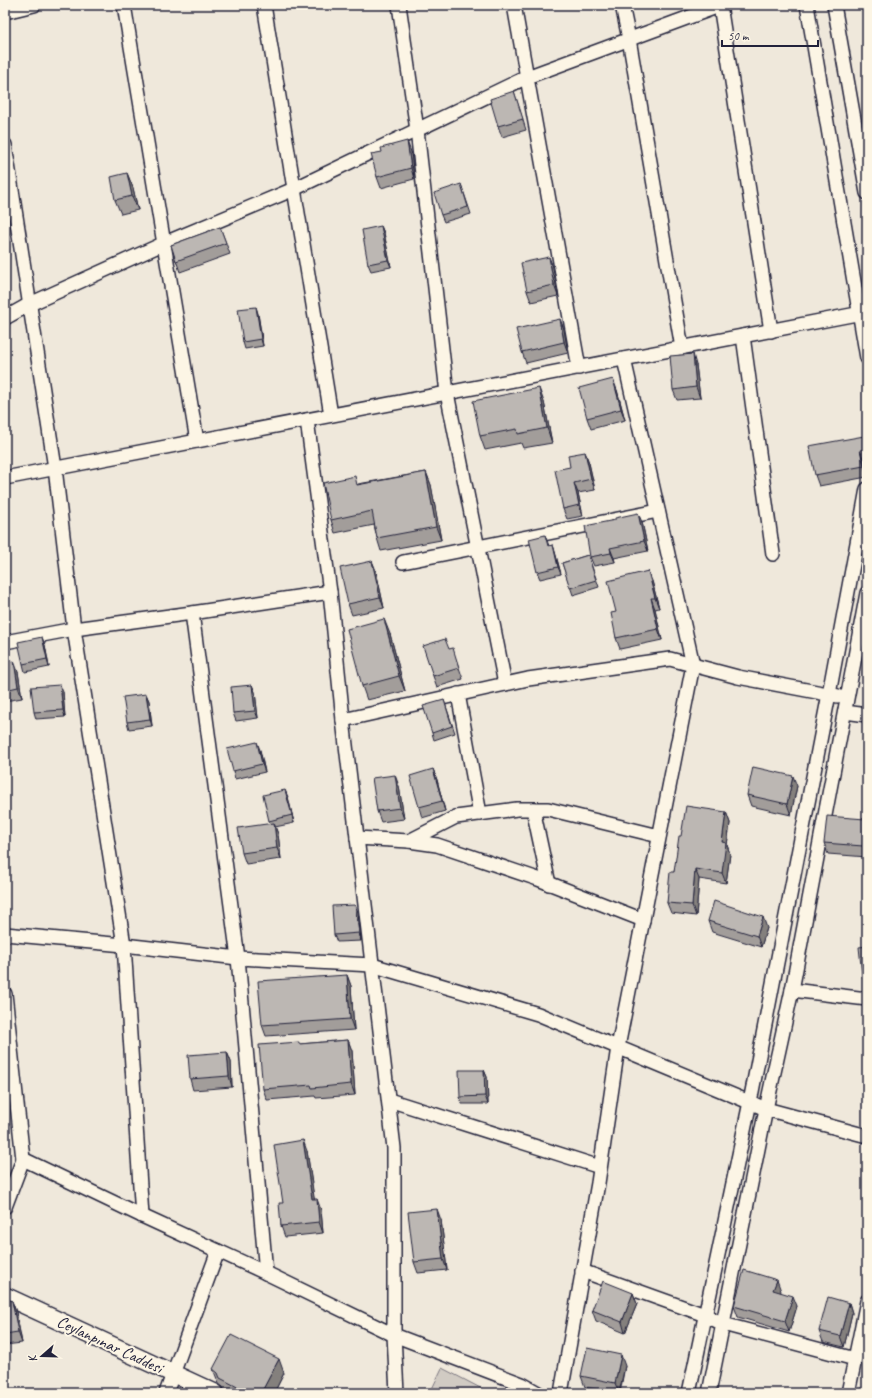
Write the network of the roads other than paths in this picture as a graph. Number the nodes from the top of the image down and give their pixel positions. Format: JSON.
{"nodes":[{"id":1,"x":34,"y":5,"type":"edge"},
{"id":2,"x":124,"y":5,"type":"edge"},
{"id":3,"x":264,"y":5,"type":"edge"},
{"id":4,"x":399,"y":5,"type":"edge"},
{"id":5,"x":514,"y":5,"type":"edge"},
{"id":6,"x":622,"y":5,"type":"edge"},
{"id":7,"x":721,"y":5,"type":"edge"},
{"id":8,"x":807,"y":5,"type":"edge"},
{"id":9,"x":834,"y":5,"type":"edge"},
{"id":10,"x":5,"y":12,"type":"edge"},
{"id":11,"x":629,"y":39,"type":"junction"},
{"id":12,"x":527,"y":77,"type":"junction"},
{"id":13,"x":417,"y":130,"type":"junction"},
{"id":14,"x":5,"y":144,"type":"edge"},
{"id":15,"x":294,"y":189,"type":"junction"},
{"id":16,"x":867,"y":193,"type":"edge"},
{"id":17,"x":165,"y":243,"type":"junction"},
{"id":18,"x":30,"y":304,"type":"junction"},
{"id":19,"x":863,"y":313,"type":"edge"},
{"id":20,"x":5,"y":318,"type":"edge"},
{"id":21,"x":771,"y":331,"type":"junction"},
{"id":22,"x":743,"y":336,"type":"junction"},
{"id":23,"x":682,"y":348,"type":"junction"},
{"id":24,"x":867,"y":358,"type":"edge"},
{"id":25,"x":624,"y":359,"type":"junction"},
{"id":26,"x":579,"y":368,"type":"junction"},
{"id":27,"x":447,"y":393,"type":"junction"},
{"id":28,"x":331,"y":415,"type":"junction"},
{"id":29,"x":307,"y":420,"type":"junction"},
{"id":30,"x":197,"y":441,"type":"junction"},
{"id":31,"x":55,"y":468,"type":"junction"},
{"id":32,"x":5,"y":478,"type":"edge"},
{"id":33,"x":867,"y":489,"type":"edge"},
{"id":34,"x":658,"y":511,"type":"junction"},
{"id":35,"x":478,"y":548,"type":"junction"},
{"id":36,"x":773,"y":554,"type":"dead end"},
{"id":37,"x":403,"y":562,"type":"dead end"},
{"id":38,"x":330,"y":592,"type":"junction"},
{"id":39,"x":867,"y":593,"type":"edge"},
{"id":40,"x":192,"y":613,"type":"junction"},
{"id":41,"x":74,"y":629,"type":"junction"},
{"id":42,"x":5,"y":642,"type":"edge"},
{"id":43,"x":693,"y":665,"type":"junction"},
{"id":44,"x":505,"y":684,"type":"junction"},
{"id":45,"x":458,"y":694,"type":"junction"},
{"id":46,"x":829,"y":694,"type":"junction"},
{"id":47,"x":847,"y":698,"type":"junction"},
{"id":48,"x":845,"y":712,"type":"junction"},
{"id":49,"x":867,"y":715,"type":"edge"},
{"id":50,"x":343,"y":720,"type":"junction"},
{"id":51,"x":533,"y":809,"type":"junction"},
{"id":52,"x":480,"y":814,"type":"junction"},
{"id":53,"x":659,"y":836,"type":"junction"},
{"id":54,"x":357,"y":838,"type":"junction"},
{"id":55,"x":409,"y":842,"type":"junction"},
{"id":56,"x":549,"y":884,"type":"junction"},
{"id":57,"x":643,"y":920,"type":"junction"},
{"id":58,"x":5,"y":934,"type":"edge"},
{"id":59,"x":124,"y":944,"type":"junction"},
{"id":60,"x":238,"y":958,"type":"junction"},
{"id":61,"x":372,"y":965,"type":"junction"},
{"id":62,"x":792,"y":990,"type":"junction"},
{"id":63,"x":5,"y":994,"type":"edge"},
{"id":64,"x":867,"y":999,"type":"edge"},
{"id":65,"x":618,"y":1047,"type":"junction"},
{"id":66,"x":388,"y":1100,"type":"junction"},
{"id":67,"x":750,"y":1102,"type":"junction"},
{"id":68,"x":766,"y":1109,"type":"junction"},
{"id":69,"x":867,"y":1136,"type":"edge"},
{"id":70,"x":23,"y":1159,"type":"junction"},
{"id":71,"x":600,"y":1167,"type":"junction"},
{"id":72,"x":5,"y":1207,"type":"edge"},
{"id":73,"x":142,"y":1216,"type":"junction"},
{"id":74,"x":218,"y":1251,"type":"junction"},
{"id":75,"x":582,"y":1271,"type":"junction"},
{"id":76,"x":266,"y":1273,"type":"junction"},
{"id":77,"x":5,"y":1296,"type":"edge"},
{"id":78,"x":867,"y":1300,"type":"edge"},
{"id":79,"x":705,"y":1315,"type":"junction"},
{"id":80,"x":723,"y":1324,"type":"junction"},
{"id":81,"x":394,"y":1335,"type":"junction"},
{"id":82,"x":855,"y":1359,"type":"junction"},
{"id":83,"x":172,"y":1373,"type":"junction"},
{"id":84,"x":166,"y":1393,"type":"edge"},
{"id":85,"x":215,"y":1393,"type":"edge"},
{"id":86,"x":397,"y":1393,"type":"edge"},
{"id":87,"x":538,"y":1393,"type":"edge"},
{"id":88,"x":561,"y":1393,"type":"edge"},
{"id":89,"x":689,"y":1393,"type":"edge"},
{"id":90,"x":710,"y":1393,"type":"edge"},
{"id":91,"x":848,"y":1393,"type":"edge"}],
"edges":[{"from":1,"to":10,"type":"street"},
{"from":2,"to":17,"type":"street"},
{"from":3,"to":15,"type":"street"},
{"from":4,"to":13,"type":"street"},
{"from":5,"to":12,"type":"street"},
{"from":6,"to":11,"type":"street"},
{"from":7,"to":11,"type":"street"},
{"from":7,"to":21,"type":"street"},
{"from":8,"to":19,"type":"street"},
{"from":9,"to":16,"type":"street"},
{"from":11,"to":12,"type":"street"},
{"from":11,"to":23,"type":"street"},
{"from":12,"to":13,"type":"street"},
{"from":12,"to":26,"type":"street"},
{"from":13,"to":15,"type":"street"},
{"from":13,"to":27,"type":"street"},
{"from":14,"to":18,"type":"street"},
{"from":15,"to":17,"type":"street"},
{"from":15,"to":28,"type":"street"},
{"from":17,"to":18,"type":"street"},
{"from":17,"to":30,"type":"street"},
{"from":18,"to":20,"type":"street"},
{"from":18,"to":31,"type":"street"},
{"from":19,"to":21,"type":"street"},
{"from":19,"to":24,"type":"street"},
{"from":21,"to":22,"type":"street"},
{"from":22,"to":23,"type":"street"},
{"from":22,"to":36,"type":"street"},
{"from":23,"to":25,"type":"street"},
{"from":25,"to":26,"type":"street"},
{"from":25,"to":34,"type":"street"},
{"from":26,"to":27,"type":"street"},
{"from":27,"to":28,"type":"street"},
{"from":27,"to":35,"type":"street"},
{"from":28,"to":29,"type":"street"},
{"from":29,"to":30,"type":"street"},
{"from":29,"to":38,"type":"street"},
{"from":30,"to":31,"type":"street"},
{"from":31,"to":32,"type":"street"},
{"from":31,"to":41,"type":"street"},
{"from":33,"to":46,"type":"street"},
{"from":34,"to":35,"type":"street"},
{"from":34,"to":43,"type":"street"},
{"from":35,"to":37,"type":"street"},
{"from":35,"to":44,"type":"street"},
{"from":38,"to":40,"type":"street"},
{"from":38,"to":50,"type":"street"},
{"from":39,"to":47,"type":"street"},
{"from":40,"to":41,"type":"street"},
{"from":40,"to":60,"type":"street"},
{"from":41,"to":42,"type":"street"},
{"from":41,"to":59,"type":"street"},
{"from":43,"to":44,"type":"street"},
{"from":43,"to":46,"type":"street"},
{"from":43,"to":53,"type":"street"},
{"from":44,"to":45,"type":"street"},
{"from":45,"to":50,"type":"street"},
{"from":45,"to":52,"type":"street"},
{"from":46,"to":47,"type":"street"},
{"from":46,"to":67,"type":"street"},
{"from":47,"to":48,"type":"street"},
{"from":48,"to":49,"type":"street"},
{"from":48,"to":62,"type":"street"},
{"from":50,"to":54,"type":"street"},
{"from":51,"to":52,"type":"street"},
{"from":51,"to":53,"type":"street"},
{"from":51,"to":56,"type":"street"},
{"from":52,"to":55,"type":"street"},
{"from":53,"to":57,"type":"street"},
{"from":54,"to":55,"type":"street"},
{"from":54,"to":61,"type":"street"},
{"from":55,"to":56,"type":"street"},
{"from":56,"to":57,"type":"street"},
{"from":57,"to":65,"type":"street"},
{"from":58,"to":59,"type":"street"},
{"from":59,"to":60,"type":"street"},
{"from":59,"to":73,"type":"street"},
{"from":60,"to":61,"type":"street"},
{"from":60,"to":76,"type":"street"},
{"from":61,"to":65,"type":"street"},
{"from":61,"to":66,"type":"street"},
{"from":62,"to":64,"type":"street"},
{"from":62,"to":68,"type":"street"},
{"from":63,"to":70,"type":"street"},
{"from":65,"to":67,"type":"street"},
{"from":65,"to":71,"type":"street"},
{"from":66,"to":71,"type":"street"},
{"from":66,"to":81,"type":"street"},
{"from":67,"to":68,"type":"street"},
{"from":67,"to":79,"type":"street"},
{"from":68,"to":69,"type":"street"},
{"from":68,"to":80,"type":"street"},
{"from":70,"to":72,"type":"street"},
{"from":70,"to":73,"type":"street"},
{"from":71,"to":75,"type":"street"},
{"from":73,"to":74,"type":"street"},
{"from":74,"to":76,"type":"street"},
{"from":74,"to":83,"type":"street"},
{"from":75,"to":79,"type":"street"},
{"from":75,"to":88,"type":"street"},
{"from":76,"to":81,"type":"street"},
{"from":77,"to":83,"type":"main road","name":"Ceylanpınar Caddesi"},
{"from":78,"to":82,"type":"street"},
{"from":79,"to":80,"type":"street"},
{"from":79,"to":89,"type":"street"},
{"from":80,"to":82,"type":"street"},
{"from":80,"to":90,"type":"street"},
{"from":81,"to":86,"type":"street"},
{"from":81,"to":87,"type":"street"},
{"from":82,"to":91,"type":"street"},
{"from":83,"to":84,"type":"street"},
{"from":83,"to":85,"type":"main road","name":"Ceylanpınar Caddesi"}]}
